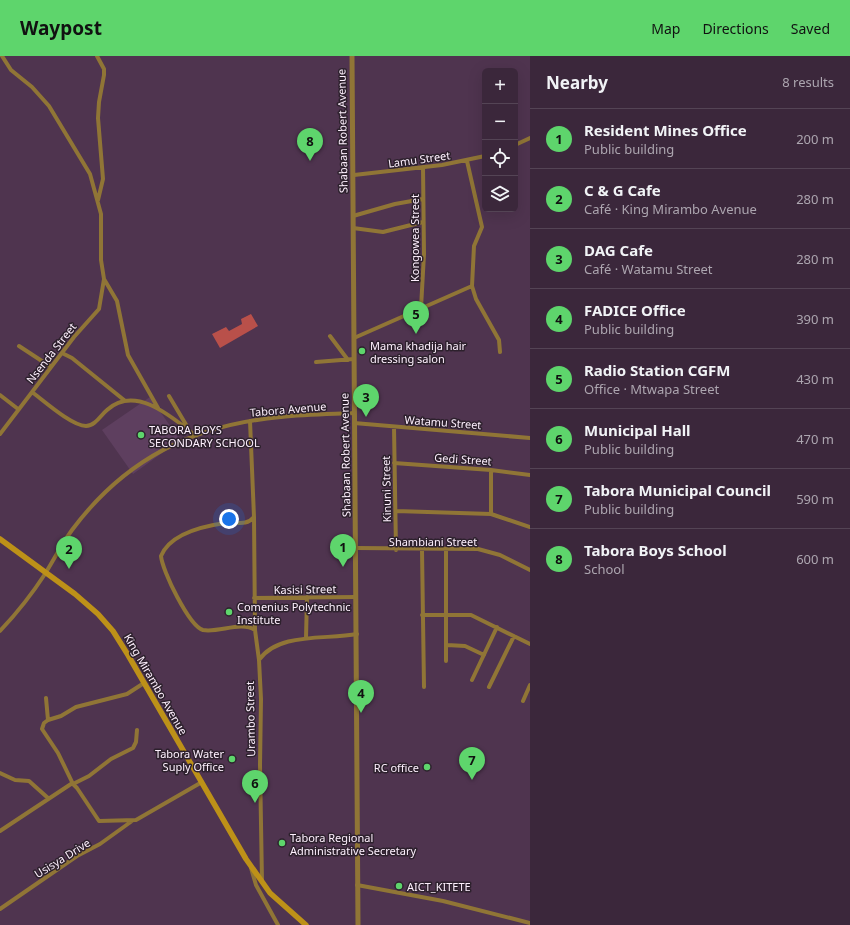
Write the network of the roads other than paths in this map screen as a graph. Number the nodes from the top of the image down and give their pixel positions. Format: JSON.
{"nodes":[{"id":1,"x":2,"y":56,"type":"edge"},
{"id":2,"x":97,"y":56,"type":"edge"},
{"id":3,"x":352,"y":56,"type":"edge"},
{"id":4,"x":530,"y":138,"type":"edge"},
{"id":5,"x":518,"y":143,"type":"edge"},
{"id":6,"x":482,"y":157,"type":"edge"},
{"id":7,"x":467,"y":161,"type":"junction"},
{"id":8,"x":423,"y":167,"type":"junction"},
{"id":9,"x":354,"y":175,"type":"junction"},
{"id":10,"x":422,"y":199,"type":"junction"},
{"id":11,"x":98,"y":201,"type":"junction"},
{"id":12,"x":353,"y":216,"type":"junction"},
{"id":13,"x":423,"y":222,"type":"junction"},
{"id":14,"x":353,"y":228,"type":"junction"},
{"id":15,"x":104,"y":279,"type":"junction"},
{"id":16,"x":472,"y":286,"type":"junction"},
{"id":17,"x":421,"y":308,"type":"junction"},
{"id":18,"x":330,"y":336,"type":"dead end"},
{"id":19,"x":354,"y":338,"type":"junction"},
{"id":20,"x":20,"y":346,"type":"dead end"},
{"id":21,"x":500,"y":352,"type":"dead end"},
{"id":22,"x":62,"y":353,"type":"junction"},
{"id":23,"x":351,"y":360,"type":"junction"},
{"id":24,"x":316,"y":362,"type":"dead end"},
{"id":25,"x":51,"y":367,"type":"junction"},
{"id":26,"x":32,"y":392,"type":"junction"},
{"id":27,"x":0,"y":395,"type":"edge"},
{"id":28,"x":169,"y":396,"type":"dead end"},
{"id":29,"x":124,"y":400,"type":"junction"},
{"id":30,"x":158,"y":408,"type":"junction"},
{"id":31,"x":18,"y":409,"type":"junction"},
{"id":32,"x":354,"y":413,"type":"junction"},
{"id":33,"x":250,"y":421,"type":"junction"},
{"id":34,"x":354,"y":423,"type":"junction"},
{"id":35,"x":394,"y":427,"type":"junction"},
{"id":36,"x":189,"y":430,"type":"junction"},
{"id":37,"x":0,"y":434,"type":"edge"},
{"id":38,"x":196,"y":436,"type":"junction"},
{"id":39,"x":530,"y":438,"type":"edge"},
{"id":40,"x":394,"y":463,"type":"junction"},
{"id":41,"x":491,"y":470,"type":"junction"},
{"id":42,"x":530,"y":475,"type":"edge"},
{"id":43,"x":396,"y":511,"type":"junction"},
{"id":44,"x":491,"y":514,"type":"junction"},
{"id":45,"x":254,"y":517,"type":"junction"},
{"id":46,"x":244,"y":523,"type":"junction"},
{"id":47,"x":530,"y":528,"type":"edge"},
{"id":48,"x":254,"y":532,"type":"junction"},
{"id":49,"x":0,"y":539,"type":"edge"},
{"id":50,"x":356,"y":548,"type":"junction"},
{"id":51,"x":446,"y":549,"type":"junction"},
{"id":52,"x":396,"y":550,"type":"junction"},
{"id":53,"x":422,"y":550,"type":"junction"},
{"id":54,"x":530,"y":570,"type":"edge"},
{"id":55,"x":45,"y":573,"type":"junction"},
{"id":56,"x":306,"y":597,"type":"junction"},
{"id":57,"x":356,"y":597,"type":"junction"},
{"id":58,"x":254,"y":598,"type":"junction"},
{"id":59,"x":422,"y":615,"type":"junction"},
{"id":60,"x":446,"y":615,"type":"junction"},
{"id":61,"x":254,"y":620,"type":"junction"},
{"id":62,"x":246,"y":626,"type":"junction"},
{"id":63,"x":497,"y":628,"type":"junction"},
{"id":64,"x":255,"y":630,"type":"junction"},
{"id":65,"x":0,"y":631,"type":"edge"},
{"id":66,"x":357,"y":634,"type":"junction"},
{"id":67,"x":514,"y":636,"type":"junction"},
{"id":68,"x":306,"y":638,"type":"junction"},
{"id":69,"x":530,"y":644,"type":"edge"},
{"id":70,"x":446,"y":645,"type":"junction"},
{"id":71,"x":484,"y":655,"type":"junction"},
{"id":72,"x":259,"y":660,"type":"junction"},
{"id":73,"x":446,"y":661,"type":"dead end"},
{"id":74,"x":472,"y":680,"type":"dead end"},
{"id":75,"x":144,"y":683,"type":"junction"},
{"id":76,"x":530,"y":685,"type":"edge"},
{"id":77,"x":424,"y":687,"type":"dead end"},
{"id":78,"x":489,"y":687,"type":"dead end"},
{"id":79,"x":46,"y":698,"type":"dead end"},
{"id":80,"x":523,"y":701,"type":"dead end"},
{"id":81,"x":48,"y":720,"type":"junction"},
{"id":82,"x":137,"y":730,"type":"dead end"},
{"id":83,"x":0,"y":773,"type":"edge"},
{"id":84,"x":202,"y":782,"type":"junction"},
{"id":85,"x":73,"y":784,"type":"junction"},
{"id":86,"x":48,"y":798,"type":"junction"},
{"id":87,"x":132,"y":821,"type":"junction"},
{"id":88,"x":0,"y":831,"type":"edge"},
{"id":89,"x":250,"y":864,"type":"junction"},
{"id":90,"x":262,"y":882,"type":"junction"},
{"id":91,"x":357,"y":885,"type":"junction"},
{"id":92,"x":0,"y":909,"type":"edge"},
{"id":93,"x":530,"y":923,"type":"edge"},
{"id":94,"x":278,"y":925,"type":"edge"},
{"id":95,"x":306,"y":925,"type":"edge"},
{"id":96,"x":358,"y":925,"type":"edge"}],
"edges":[{"from":1,"to":11,"type":"street"},
{"from":2,"to":11,"type":"street"},
{"from":3,"to":9,"type":"street","name":"Shabaan Robert Avenue"},
{"from":4,"to":5,"type":"street"},
{"from":6,"to":7,"type":"street","name":"Lamu Street"},
{"from":7,"to":8,"type":"street","name":"Lamu Street"},
{"from":7,"to":16,"type":"street"},
{"from":8,"to":9,"type":"street","name":"Lamu Street"},
{"from":8,"to":10,"type":"street","name":"Kongowea Street"},
{"from":9,"to":12,"type":"street","name":"Shabaan Robert Avenue"},
{"from":10,"to":12,"type":"street"},
{"from":10,"to":13,"type":"street","name":"Kongowea Street"},
{"from":11,"to":15,"type":"street"},
{"from":12,"to":14,"type":"street","name":"Shabaan Robert Avenue"},
{"from":13,"to":14,"type":"street"},
{"from":13,"to":17,"type":"street","name":"Kongowea Street"},
{"from":14,"to":19,"type":"street","name":"Shabaan Robert Avenue"},
{"from":15,"to":22,"type":"street","name":"Nsenda Street"},
{"from":15,"to":30,"type":"street"},
{"from":16,"to":17,"type":"street"},
{"from":16,"to":21,"type":"street"},
{"from":17,"to":19,"type":"street"},
{"from":18,"to":23,"type":"street"},
{"from":19,"to":23,"type":"street","name":"Shabaan Robert Avenue"},
{"from":20,"to":25,"type":"street"},
{"from":22,"to":25,"type":"street","name":"Nsenda Street"},
{"from":22,"to":29,"type":"street"},
{"from":23,"to":24,"type":"street"},
{"from":23,"to":32,"type":"street","name":"Shabaan Robert Avenue"},
{"from":25,"to":26,"type":"street","name":"Nsenda Street"},
{"from":26,"to":29,"type":"street"},
{"from":26,"to":31,"type":"street","name":"Nsenda Street"},
{"from":27,"to":31,"type":"street"},
{"from":28,"to":36,"type":"street"},
{"from":29,"to":30,"type":"street"},
{"from":30,"to":36,"type":"street"},
{"from":31,"to":37,"type":"street","name":"Nsenda Street"},
{"from":32,"to":33,"type":"street","name":"Tabora Avenue"},
{"from":32,"to":34,"type":"street","name":"Shabaan Robert Avenue"},
{"from":33,"to":38,"type":"street","name":"Tabora Avenue"},
{"from":33,"to":45,"type":"street"},
{"from":34,"to":35,"type":"street","name":"Watamu Street"},
{"from":34,"to":50,"type":"street","name":"Shabaan Robert Avenue"},
{"from":35,"to":39,"type":"street","name":"Watamu Street"},
{"from":35,"to":40,"type":"street","name":"Kinuni Street"},
{"from":36,"to":38,"type":"street"},
{"from":38,"to":55,"type":"street","name":"Tabora Avenue"},
{"from":40,"to":41,"type":"street","name":"Gedi Street"},
{"from":40,"to":43,"type":"street","name":"Kinuni Street"},
{"from":41,"to":42,"type":"street","name":"Gedi Street"},
{"from":41,"to":44,"type":"street"},
{"from":43,"to":44,"type":"street"},
{"from":43,"to":52,"type":"street","name":"Kinuni Street"},
{"from":44,"to":47,"type":"street"},
{"from":45,"to":46,"type":"street"},
{"from":45,"to":48,"type":"street"},
{"from":46,"to":48,"type":"street"},
{"from":46,"to":62,"type":"street"},
{"from":48,"to":58,"type":"street"},
{"from":49,"to":55,"type":"main road","name":"King Mirambo Avenue"},
{"from":50,"to":52,"type":"street","name":"Shambiani Street"},
{"from":50,"to":57,"type":"street","name":"Shabaan Robert Avenue"},
{"from":51,"to":53,"type":"street","name":"Shambiani Street"},
{"from":51,"to":54,"type":"street","name":"Shambiani Street"},
{"from":51,"to":60,"type":"street"},
{"from":52,"to":53,"type":"street","name":"Shambiani Street"},
{"from":53,"to":59,"type":"street"},
{"from":55,"to":65,"type":"street","name":"Tabora Avenue"},
{"from":55,"to":75,"type":"main road","name":"King Mirambo Avenue"},
{"from":56,"to":57,"type":"street","name":"Kasisi Street"},
{"from":56,"to":58,"type":"street","name":"Kasisi Street"},
{"from":56,"to":68,"type":"street"},
{"from":57,"to":66,"type":"street","name":"Shabaan Robert Avenue"},
{"from":58,"to":61,"type":"street"},
{"from":59,"to":60,"type":"street"},
{"from":59,"to":77,"type":"street"},
{"from":60,"to":63,"type":"street"},
{"from":60,"to":70,"type":"street"},
{"from":61,"to":62,"type":"street"},
{"from":61,"to":64,"type":"street","name":"Urambo Street"},
{"from":62,"to":64,"type":"street"},
{"from":63,"to":67,"type":"street"},
{"from":63,"to":71,"type":"street"},
{"from":64,"to":72,"type":"street","name":"Urambo Street"},
{"from":66,"to":68,"type":"street"},
{"from":66,"to":91,"type":"street","name":"Shabaan Robert Avenue"},
{"from":67,"to":69,"type":"street"},
{"from":67,"to":78,"type":"street"},
{"from":68,"to":72,"type":"street"},
{"from":70,"to":71,"type":"street"},
{"from":70,"to":73,"type":"street"},
{"from":71,"to":74,"type":"street"},
{"from":72,"to":90,"type":"street","name":"Urambo Street"},
{"from":75,"to":81,"type":"street"},
{"from":75,"to":84,"type":"main road","name":"King Mirambo Avenue"},
{"from":76,"to":80,"type":"street"},
{"from":79,"to":81,"type":"street"},
{"from":81,"to":85,"type":"street"},
{"from":82,"to":85,"type":"street"},
{"from":83,"to":86,"type":"street"},
{"from":84,"to":87,"type":"street","name":"Usisya Drive"},
{"from":84,"to":89,"type":"main road","name":"King Mirambo Avenue"},
{"from":85,"to":86,"type":"street"},
{"from":85,"to":87,"type":"street"},
{"from":86,"to":88,"type":"street"},
{"from":87,"to":92,"type":"street","name":"Usisya Drive"},
{"from":89,"to":90,"type":"main road","name":"King Mirambo Avenue"},
{"from":89,"to":94,"type":"street"},
{"from":90,"to":95,"type":"main road","name":"King Mirambo Avenue"},
{"from":91,"to":93,"type":"street"},
{"from":91,"to":96,"type":"street","name":"Shabaan Robert Avenue"}]}
